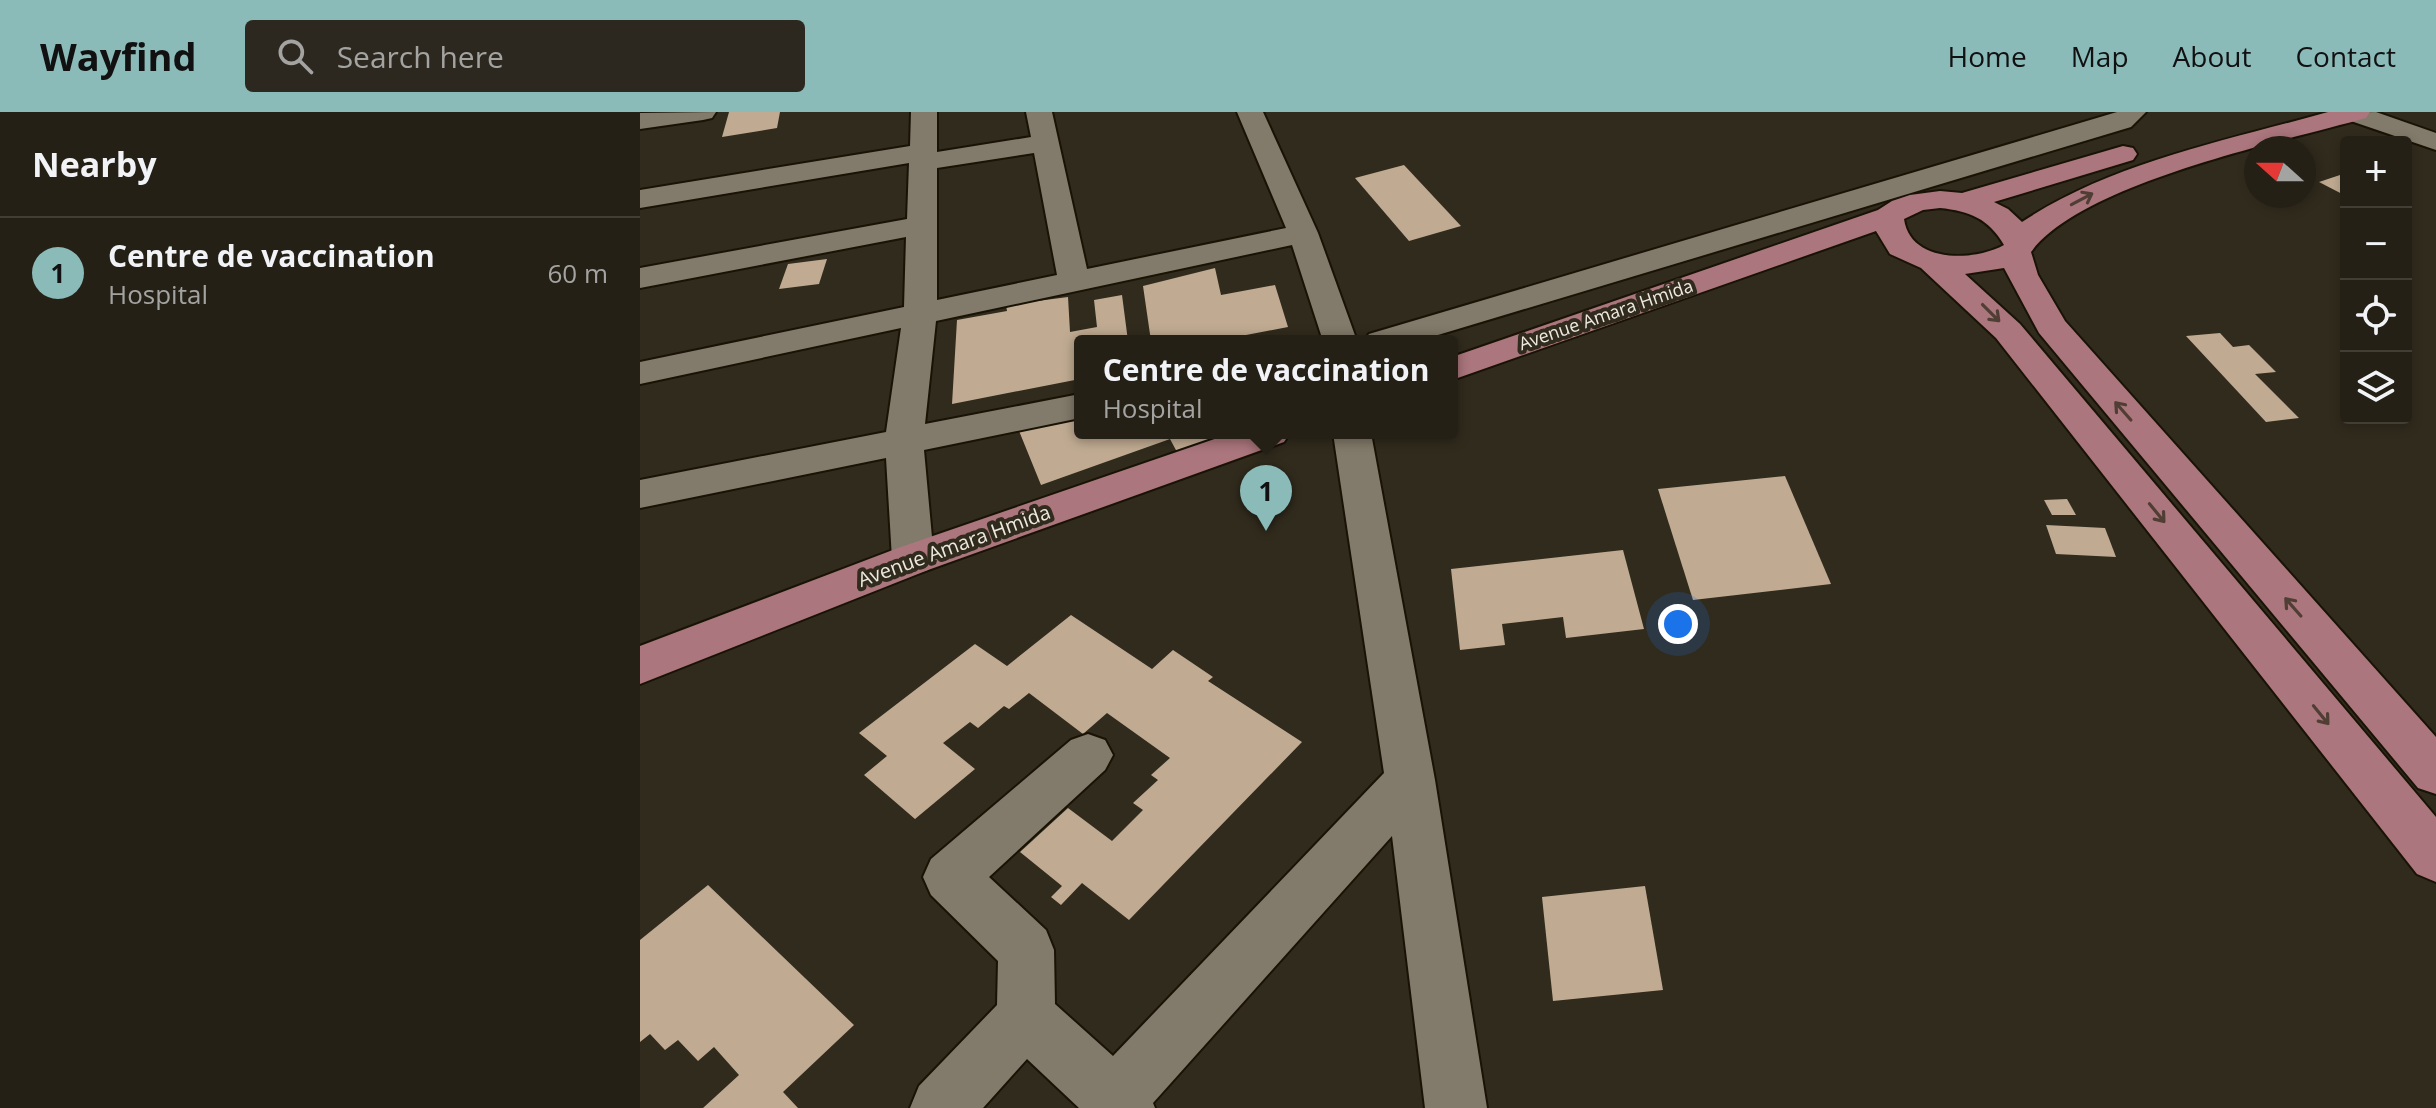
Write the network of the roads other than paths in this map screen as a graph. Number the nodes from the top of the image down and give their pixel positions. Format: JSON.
{"nodes":[{"id":1,"x":703,"y":112,"type":"edge"},
{"id":2,"x":924,"y":112,"type":"edge"},
{"id":3,"x":1039,"y":112,"type":"edge"},
{"id":4,"x":1250,"y":112,"type":"edge"},
{"id":5,"x":2133,"y":112,"type":"edge"},
{"id":6,"x":2355,"y":113,"type":"edge"},
{"id":7,"x":640,"y":121,"type":"edge"},
{"id":8,"x":2180,"y":135,"type":"dead end"},
{"id":9,"x":2436,"y":142,"type":"edge"},
{"id":10,"x":1045,"y":143,"type":"junction"},
{"id":11,"x":923,"y":157,"type":"junction"},
{"id":12,"x":640,"y":199,"type":"edge"},
{"id":13,"x":1961,"y":202,"type":"junction"},
{"id":14,"x":1890,"y":205,"type":"junction"},
{"id":15,"x":922,"y":225,"type":"junction"},
{"id":16,"x":1303,"y":233,"type":"junction"},
{"id":17,"x":2016,"y":247,"type":"junction"},
{"id":18,"x":1924,"y":259,"type":"junction"},
{"id":19,"x":1759,"y":261,"type":"junction"},
{"id":20,"x":640,"y":278,"type":"edge"},
{"id":21,"x":1074,"y":281,"type":"junction"},
{"id":22,"x":920,"y":314,"type":"junction"},
{"id":23,"x":1338,"y":335,"type":"edge"},
{"id":24,"x":1403,"y":335,"type":"edge"},
{"id":25,"x":1458,"y":367,"type":"edge"},
{"id":26,"x":640,"y":373,"type":"edge"},
{"id":27,"x":1074,"y":407,"type":"edge"},
{"id":28,"x":1254,"y":439,"type":"edge"},
{"id":29,"x":1353,"y":439,"type":"edge"},
{"id":30,"x":904,"y":442,"type":"junction"},
{"id":31,"x":640,"y":494,"type":"edge"},
{"id":32,"x":913,"y":559,"type":"junction"},
{"id":33,"x":640,"y":665,"type":"edge"},
{"id":34,"x":1088,"y":755,"type":"dead end"},
{"id":35,"x":2436,"y":772,"type":"edge"},
{"id":36,"x":1410,"y":780,"type":"junction"},
{"id":37,"x":2436,"y":857,"type":"edge"},
{"id":38,"x":1026,"y":1017,"type":"junction"},
{"id":39,"x":1120,"y":1103,"type":"edge"},
{"id":40,"x":941,"y":1108,"type":"edge"},
{"id":41,"x":1456,"y":1108,"type":"edge"}],
"edges":[{"from":1,"to":7,"type":"street"},
{"from":2,"to":11,"type":"street"},
{"from":3,"to":10,"type":"street"},
{"from":4,"to":16,"type":"street"},
{"from":5,"to":14,"type":"street"},
{"from":6,"to":9,"type":"street"},
{"from":17,"to":6,"type":"main road","one_way":true},
{"from":8,"to":13,"type":"main road"},
{"from":10,"to":11,"type":"street"},
{"from":10,"to":21,"type":"street"},
{"from":11,"to":12,"type":"street"},
{"from":11,"to":15,"type":"street"},
{"from":13,"to":14,"type":"main road","name":"Avenue Amara Hmida"},
{"from":13,"to":17,"type":"main road"},
{"from":14,"to":18,"type":"main road"},
{"from":14,"to":19,"type":"main road","name":"Avenue Amara Hmida"},
{"from":14,"to":24,"type":"street"},
{"from":15,"to":20,"type":"street"},
{"from":15,"to":22,"type":"street"},
{"from":16,"to":21,"type":"street"},
{"from":16,"to":23,"type":"street"},
{"from":17,"to":18,"type":"main road","name":"Avenue Amara Hmida"},
{"from":35,"to":17,"type":"main road","one_way":true},
{"from":18,"to":19,"type":"main road","name":"Avenue Amara Hmida"},
{"from":18,"to":37,"type":"main road","one_way":true},
{"from":19,"to":25,"type":"main road","name":"Avenue Amara Hmida"},
{"from":21,"to":22,"type":"street"},
{"from":22,"to":26,"type":"street"},
{"from":22,"to":30,"type":"street"},
{"from":27,"to":30,"type":"street"},
{"from":28,"to":32,"type":"main road","name":"Avenue Amara Hmida"},
{"from":29,"to":36,"type":"street"},
{"from":30,"to":31,"type":"street"},
{"from":30,"to":32,"type":"street"},
{"from":32,"to":33,"type":"main road","name":"Avenue Amara Hmida"},
{"from":34,"to":38,"type":"street"},
{"from":36,"to":39,"type":"street"},
{"from":36,"to":41,"type":"street"},
{"from":38,"to":39,"type":"street"},
{"from":38,"to":40,"type":"street"}]}
